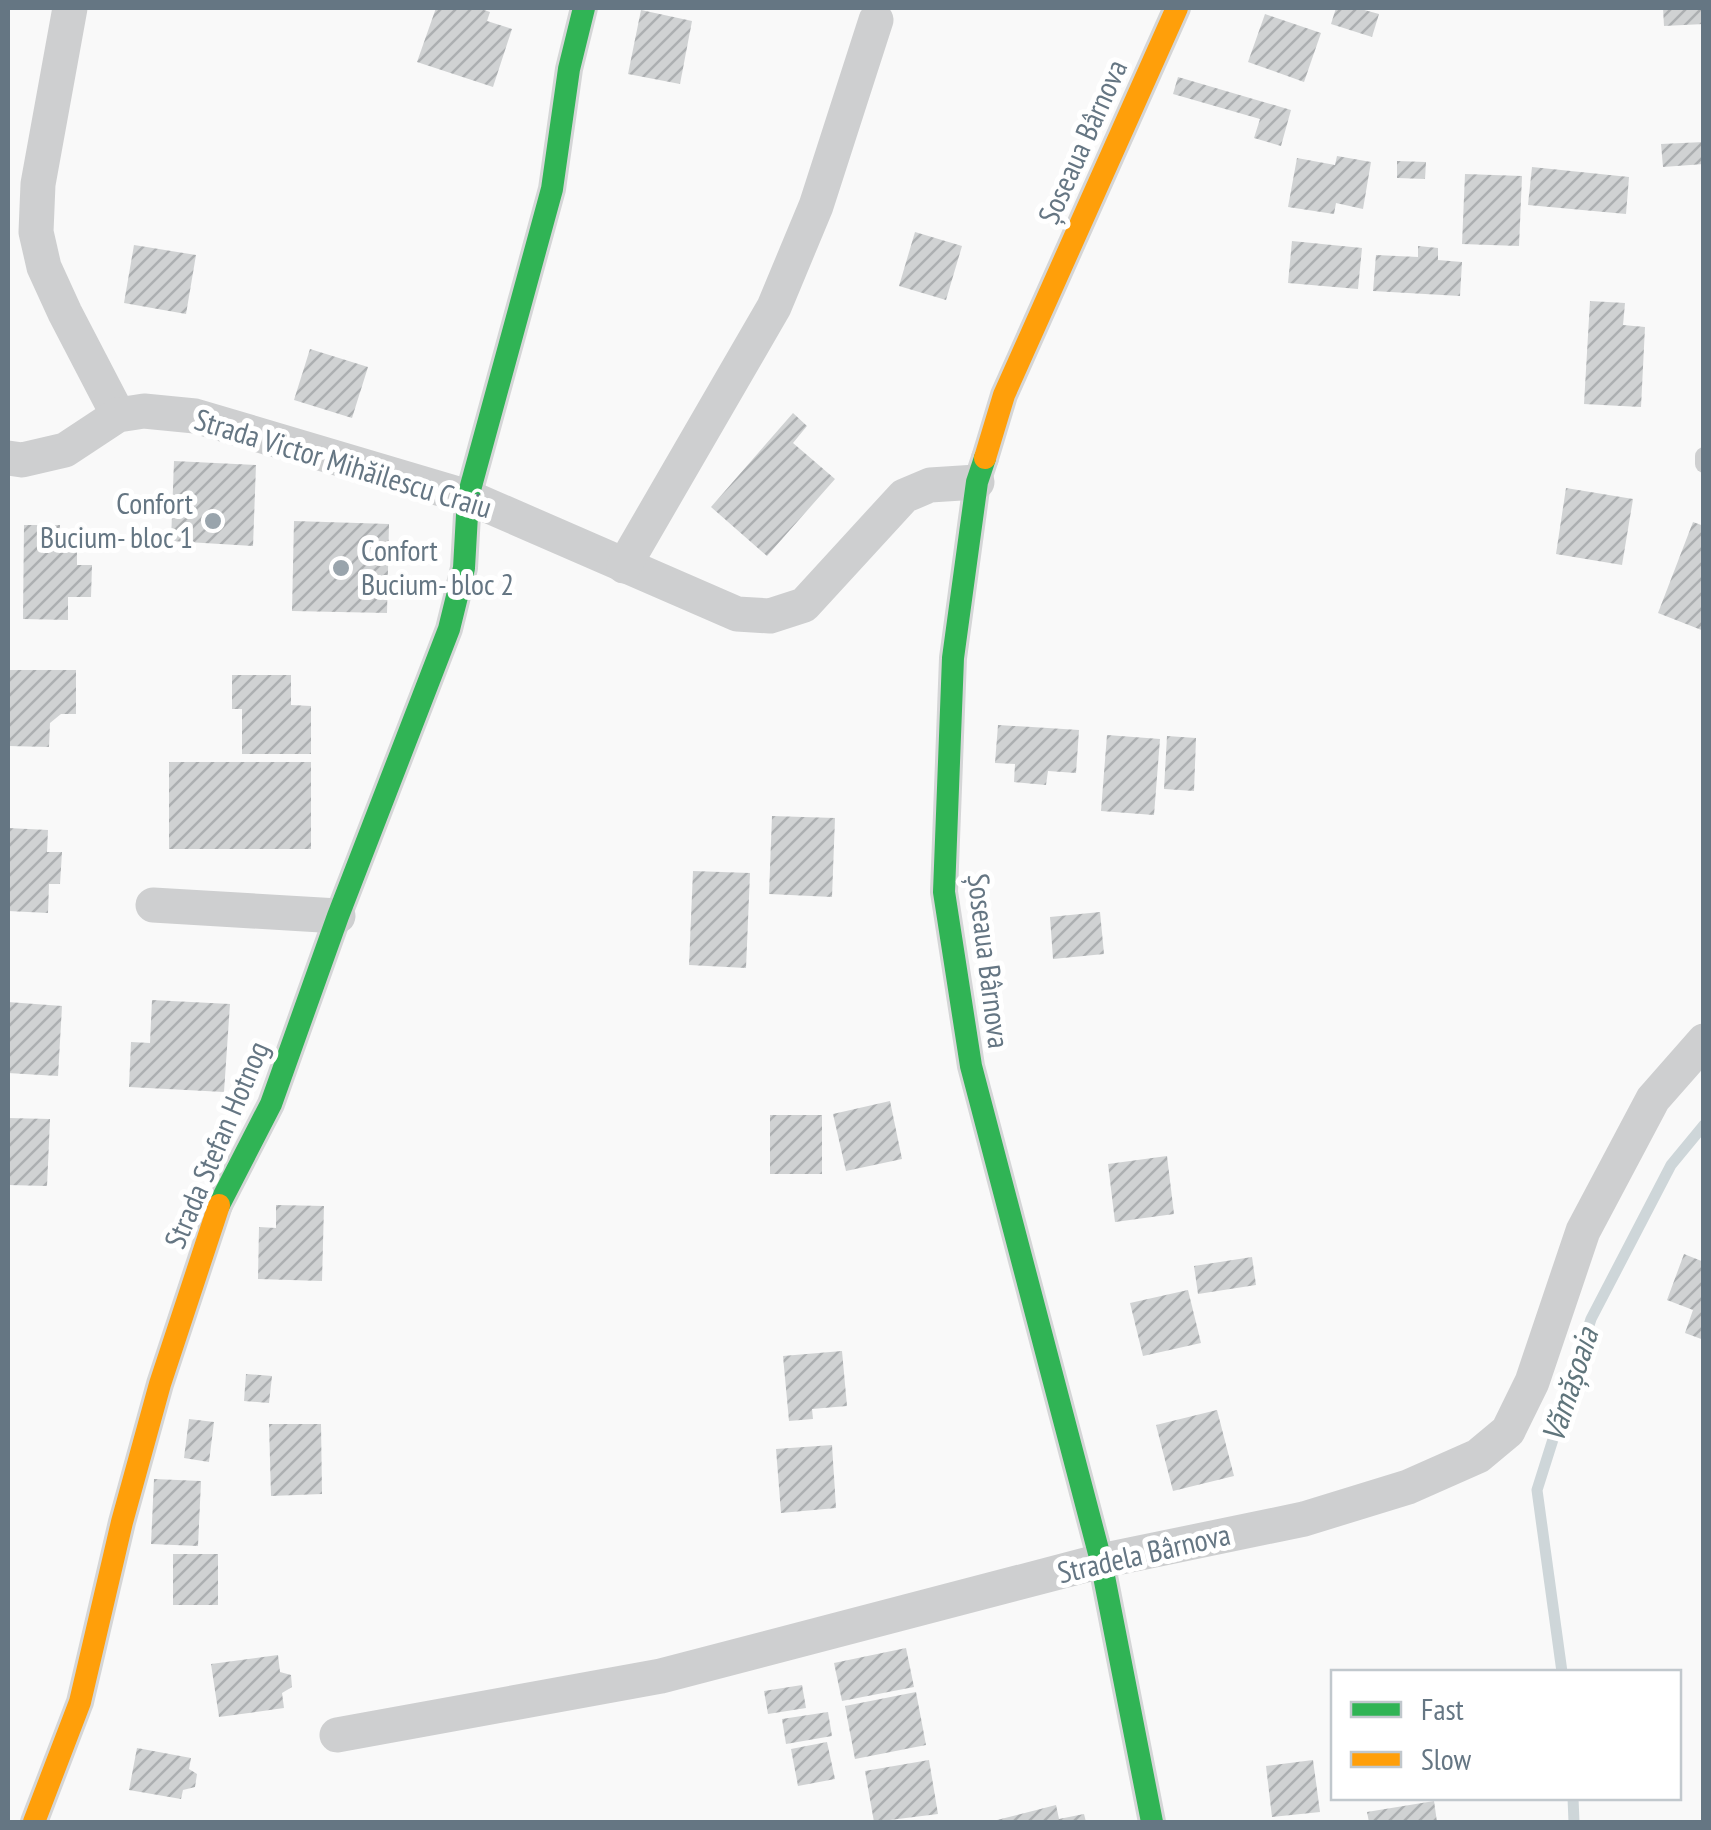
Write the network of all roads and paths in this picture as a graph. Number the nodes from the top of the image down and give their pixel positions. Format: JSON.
{"nodes":[{"id":1,"x":70,"y":8,"type":"edge"},
{"id":2,"x":584,"y":8,"type":"edge"},
{"id":3,"x":1177,"y":8,"type":"edge"},
{"id":4,"x":876,"y":20,"type":"dead end"},
{"id":5,"x":118,"y":415,"type":"junction"},
{"id":6,"x":8,"y":458,"type":"edge"},
{"id":7,"x":977,"y":482,"type":"junction"},
{"id":8,"x":468,"y":497,"type":"junction"},
{"id":9,"x":624,"y":566,"type":"junction"},
{"id":10,"x":153,"y":905,"type":"dead end"},
{"id":11,"x":338,"y":916,"type":"junction"},
{"id":12,"x":1704,"y":1042,"type":"edge"},
{"id":13,"x":1101,"y":1561,"type":"junction"},
{"id":14,"x":337,"y":1735,"type":"dead end"},
{"id":15,"x":34,"y":1822,"type":"edge"},
{"id":16,"x":1152,"y":1822,"type":"edge"}],
"edges":[{"from":1,"to":5,"type":"street"},
{"from":2,"to":8,"type":"street","name":"Strada Stefan Hotnog"},
{"from":3,"to":7,"type":"street","name":"Șoseaua Bârnova"},
{"from":4,"to":9,"type":"street"},
{"from":5,"to":6,"type":"street"},
{"from":5,"to":8,"type":"street","name":"Strada Victor Mihăilescu Craiu"},
{"from":7,"to":9,"type":"street","name":"Strada Victor Mihăilescu Craiu"},
{"from":7,"to":13,"type":"street","name":"Șoseaua Bârnova"},
{"from":8,"to":9,"type":"street","name":"Strada Victor Mihăilescu Craiu"},
{"from":8,"to":11,"type":"street","name":"Strada Stefan Hotnog"},
{"from":10,"to":11,"type":"street"},
{"from":11,"to":15,"type":"street","name":"Strada Stefan Hotnog"},
{"from":12,"to":13,"type":"street","name":"Stradela Bârnova"},
{"from":13,"to":14,"type":"street","name":"Stradela Bârnova"},
{"from":13,"to":16,"type":"street","name":"Șoseaua Bârnova"}]}
